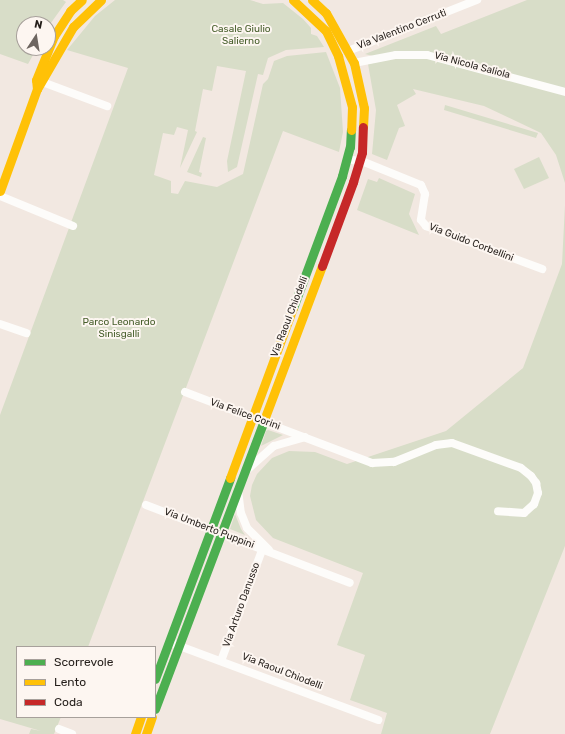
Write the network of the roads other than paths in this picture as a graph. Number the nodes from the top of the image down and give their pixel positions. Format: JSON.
{"nodes":[{"id":1,"x":82,"y":0,"type":"edge"},
{"id":2,"x":101,"y":0,"type":"edge"},
{"id":3,"x":293,"y":0,"type":"edge"},
{"id":4,"x":312,"y":0,"type":"edge"},
{"id":5,"x":477,"y":0,"type":"edge"},
{"id":6,"x":348,"y":51,"type":"junction"},
{"id":7,"x":354,"y":63,"type":"junction"},
{"id":8,"x":39,"y":84,"type":"junction"},
{"id":9,"x":565,"y":92,"type":"edge"},
{"id":10,"x":107,"y":106,"type":"dead end"},
{"id":11,"x":347,"y":159,"type":"junction"},
{"id":12,"x":359,"y":161,"type":"junction"},
{"id":13,"x":0,"y":190,"type":"edge"},
{"id":14,"x":0,"y":196,"type":"edge"},
{"id":15,"x":73,"y":226,"type":"dead end"},
{"id":16,"x":542,"y":269,"type":"dead end"},
{"id":17,"x":0,"y":324,"type":"edge"},
{"id":18,"x":26,"y":333,"type":"dead end"},
{"id":19,"x":184,"y":392,"type":"dead end"},
{"id":20,"x":253,"y":417,"type":"junction"},
{"id":21,"x":263,"y":421,"type":"junction"},
{"id":22,"x":306,"y":437,"type":"junction"},
{"id":23,"x":242,"y":476,"type":"junction"},
{"id":24,"x":238,"y":486,"type":"junction"},
{"id":25,"x":146,"y":505,"type":"dead end"},
{"id":26,"x":498,"y":511,"type":"dead end"},
{"id":27,"x":210,"y":530,"type":"junction"},
{"id":28,"x":220,"y":534,"type":"junction"},
{"id":29,"x":262,"y":550,"type":"junction"},
{"id":30,"x":273,"y":554,"type":"junction"},
{"id":31,"x":350,"y":583,"type":"dead end"},
{"id":32,"x":169,"y":642,"type":"junction"},
{"id":33,"x":179,"y":645,"type":"junction"},
{"id":34,"x":221,"y":661,"type":"junction"},
{"id":35,"x":156,"y":676,"type":"edge"},
{"id":36,"x":156,"y":706,"type":"edge"},
{"id":37,"x":141,"y":718,"type":"edge"},
{"id":38,"x":152,"y":718,"type":"edge"},
{"id":39,"x":378,"y":720,"type":"dead end"},
{"id":40,"x":60,"y":729,"type":"dead end"},
{"id":41,"x":72,"y":734,"type":"edge"},
{"id":42,"x":134,"y":734,"type":"edge"},
{"id":43,"x":146,"y":734,"type":"edge"}],
"edges":[{"from":1,"to":8,"type":"main road"},
{"from":2,"to":8,"type":"main road"},
{"from":3,"to":11,"type":"main road","name":"Via Raoul Chiodelli"},
{"from":4,"to":6,"type":"main road","name":"Via Raoul Chiodelli"},
{"from":5,"to":6,"type":"street","name":"Via Valentino Cerruti"},
{"from":6,"to":7,"type":"main road","name":"Via Raoul Chiodelli"},
{"from":7,"to":9,"type":"street","name":"Via Nicola Saliola"},
{"from":7,"to":12,"type":"main road","name":"Via Raoul Chiodelli"},
{"from":8,"to":10,"type":"street"},
{"from":8,"to":13,"type":"main road"},
{"from":11,"to":12,"type":"street","name":"Via Guido Corbellini"},
{"from":11,"to":20,"type":"main road","name":"Via Raoul Chiodelli"},
{"from":12,"to":16,"type":"street","name":"Via Guido Corbellini"},
{"from":12,"to":21,"type":"main road","name":"Via Raoul Chiodelli"},
{"from":14,"to":15,"type":"street"},
{"from":17,"to":18,"type":"street"},
{"from":19,"to":20,"type":"street","name":"Via Felice Corini"},
{"from":20,"to":21,"type":"street","name":"Via Felice Corini"},
{"from":20,"to":27,"type":"main road","name":"Via Raoul Chiodelli"},
{"from":21,"to":22,"type":"street","name":"Via Felice Corini"},
{"from":21,"to":23,"type":"main road","name":"Via Raoul Chiodelli"},
{"from":22,"to":23,"type":"street","name":"Via Felice Corini"},
{"from":22,"to":26,"type":"street","name":"Via Felice Corini"},
{"from":23,"to":24,"type":"main road","name":"Via Raoul Chiodelli"},
{"from":24,"to":28,"type":"main road","name":"Via Raoul Chiodelli"},
{"from":24,"to":30,"type":"street","name":"Via Umberto Puppini"},
{"from":25,"to":27,"type":"street","name":"Via Umberto Puppini"},
{"from":27,"to":28,"type":"street","name":"Via Umberto Puppini"},
{"from":27,"to":32,"type":"main road","name":"Via Raoul Chiodelli"},
{"from":28,"to":29,"type":"street","name":"Via Umberto Puppini"},
{"from":28,"to":33,"type":"main road","name":"Via Raoul Chiodelli"},
{"from":29,"to":30,"type":"street","name":"Via Umberto Puppini"},
{"from":29,"to":34,"type":"street","name":"Via Arturo Danusso"},
{"from":30,"to":31,"type":"street","name":"Via Umberto Puppini"},
{"from":32,"to":33,"type":"street","name":"Via Raoul Chiodelli"},
{"from":32,"to":35,"type":"main road","name":"Via Raoul Chiodelli"},
{"from":33,"to":34,"type":"street","name":"Via Raoul Chiodelli"},
{"from":33,"to":36,"type":"main road","name":"Via Raoul Chiodelli"},
{"from":34,"to":39,"type":"street","name":"Via Raoul Chiodelli"},
{"from":37,"to":42,"type":"main road"},
{"from":38,"to":43,"type":"main road"},
{"from":40,"to":41,"type":"street"}]}
